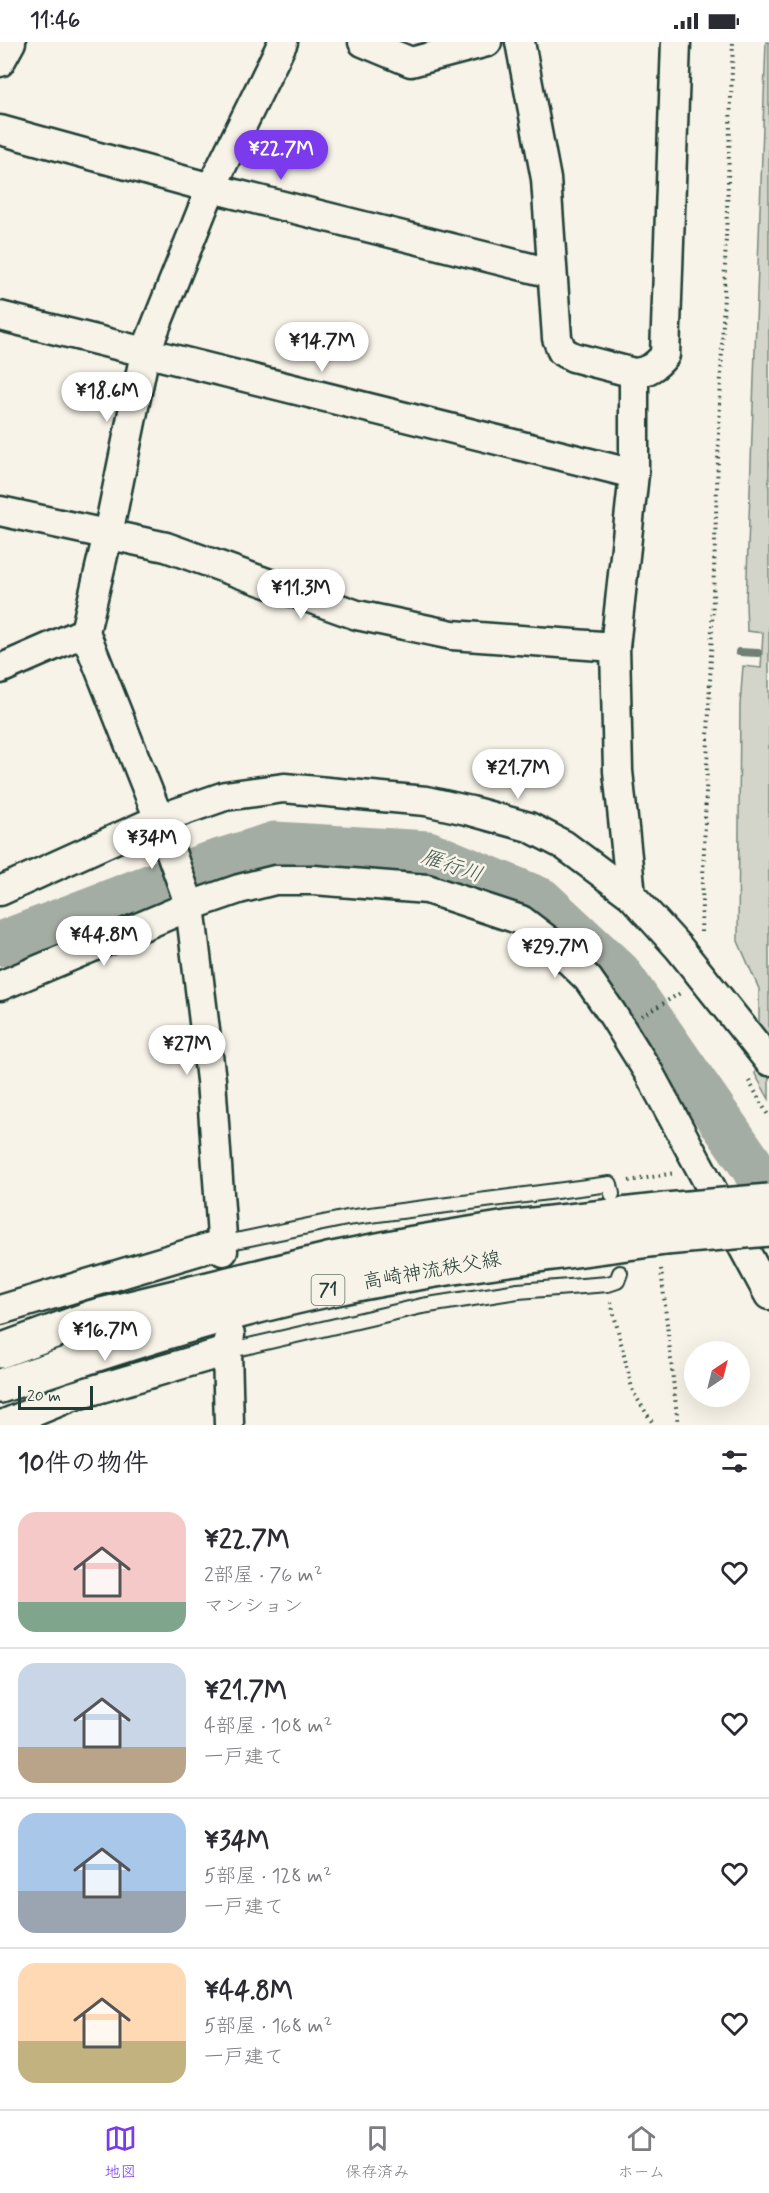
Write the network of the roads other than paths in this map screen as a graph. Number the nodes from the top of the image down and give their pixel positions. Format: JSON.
{"nodes":[{"id":1,"x":11,"y":42,"type":"edge"},
{"id":2,"x":283,"y":42,"type":"edge"},
{"id":3,"x":363,"y":42,"type":"edge"},
{"id":4,"x":487,"y":42,"type":"edge"},
{"id":5,"x":520,"y":42,"type":"edge"},
{"id":6,"x":676,"y":42,"type":"edge"},
{"id":7,"x":0,"y":62,"type":"edge"},
{"id":8,"x":0,"y":130,"type":"edge"},
{"id":9,"x":211,"y":188,"type":"junction"},
{"id":10,"x":551,"y":273,"type":"junction"},
{"id":11,"x":0,"y":316,"type":"edge"},
{"id":12,"x":145,"y":353,"type":"junction"},
{"id":13,"x":634,"y":373,"type":"junction"},
{"id":14,"x":634,"y":474,"type":"junction"},
{"id":15,"x":0,"y":511,"type":"edge"},
{"id":16,"x":108,"y":534,"type":"junction"},
{"id":17,"x":86,"y":632,"type":"junction"},
{"id":18,"x":615,"y":646,"type":"junction"},
{"id":19,"x":0,"y":669,"type":"edge"},
{"id":20,"x":159,"y":819,"type":"junction"},
{"id":21,"x":0,"y":891,"type":"edge"},
{"id":22,"x":631,"y":895,"type":"junction"},
{"id":23,"x":189,"y":906,"type":"junction"},
{"id":24,"x":0,"y":986,"type":"edge"},
{"id":25,"x":768,"y":1054,"type":"edge"},
{"id":26,"x":611,"y":1189,"type":"road end"},
{"id":27,"x":769,"y":1201,"type":"edge"},
{"id":28,"x":769,"y":1229,"type":"edge"},
{"id":29,"x":664,"y":1239,"type":"junction"},
{"id":30,"x":222,"y":1248,"type":"junction"},
{"id":31,"x":620,"y":1273,"type":"dead end"},
{"id":32,"x":769,"y":1295,"type":"edge"},
{"id":33,"x":0,"y":1310,"type":"edge"},
{"id":34,"x":228,"y":1343,"type":"junction"},
{"id":35,"x":0,"y":1351,"type":"edge"},
{"id":36,"x":0,"y":1386,"type":"edge"},
{"id":37,"x":2,"y":1425,"type":"edge"},
{"id":38,"x":229,"y":1425,"type":"edge"}],
"edges":[{"from":1,"to":7,"type":"street"},
{"from":2,"to":9,"type":"street"},
{"from":3,"to":4,"type":"street"},
{"from":5,"to":10,"type":"street"},
{"from":6,"to":13,"type":"street"},
{"from":8,"to":9,"type":"street"},
{"from":9,"to":10,"type":"street"},
{"from":9,"to":12,"type":"street"},
{"from":10,"to":13,"type":"street"},
{"from":11,"to":12,"type":"street"},
{"from":12,"to":14,"type":"street"},
{"from":12,"to":16,"type":"street"},
{"from":13,"to":14,"type":"street"},
{"from":14,"to":18,"type":"street"},
{"from":15,"to":16,"type":"street"},
{"from":16,"to":17,"type":"street"},
{"from":16,"to":18,"type":"street"},
{"from":17,"to":19,"type":"street"},
{"from":17,"to":20,"type":"street"},
{"from":18,"to":22,"type":"street"},
{"from":20,"to":21,"type":"street"},
{"from":20,"to":22,"type":"street"},
{"from":20,"to":23,"type":"street"},
{"from":22,"to":25,"type":"street"},
{"from":23,"to":24,"type":"street"},
{"from":23,"to":30,"type":"street"},
{"from":23,"to":32,"type":"street"},
{"from":26,"to":30,"type":"lane"},
{"from":27,"to":29,"type":"main road","name":"高崎神流秩父線","number":"71","bridge":true},
{"from":28,"to":29,"type":"main road","name":"高崎神流秩父線","number":"71","bridge":true},
{"from":29,"to":35,"type":"main road","name":"高崎神流秩父線","number":"71"},
{"from":29,"to":36,"type":"main road","name":"高崎神流秩父線","number":"71"},
{"from":30,"to":33,"type":"street"},
{"from":31,"to":34,"type":"lane"},
{"from":34,"to":37,"type":"street"},
{"from":34,"to":38,"type":"street"}]}
